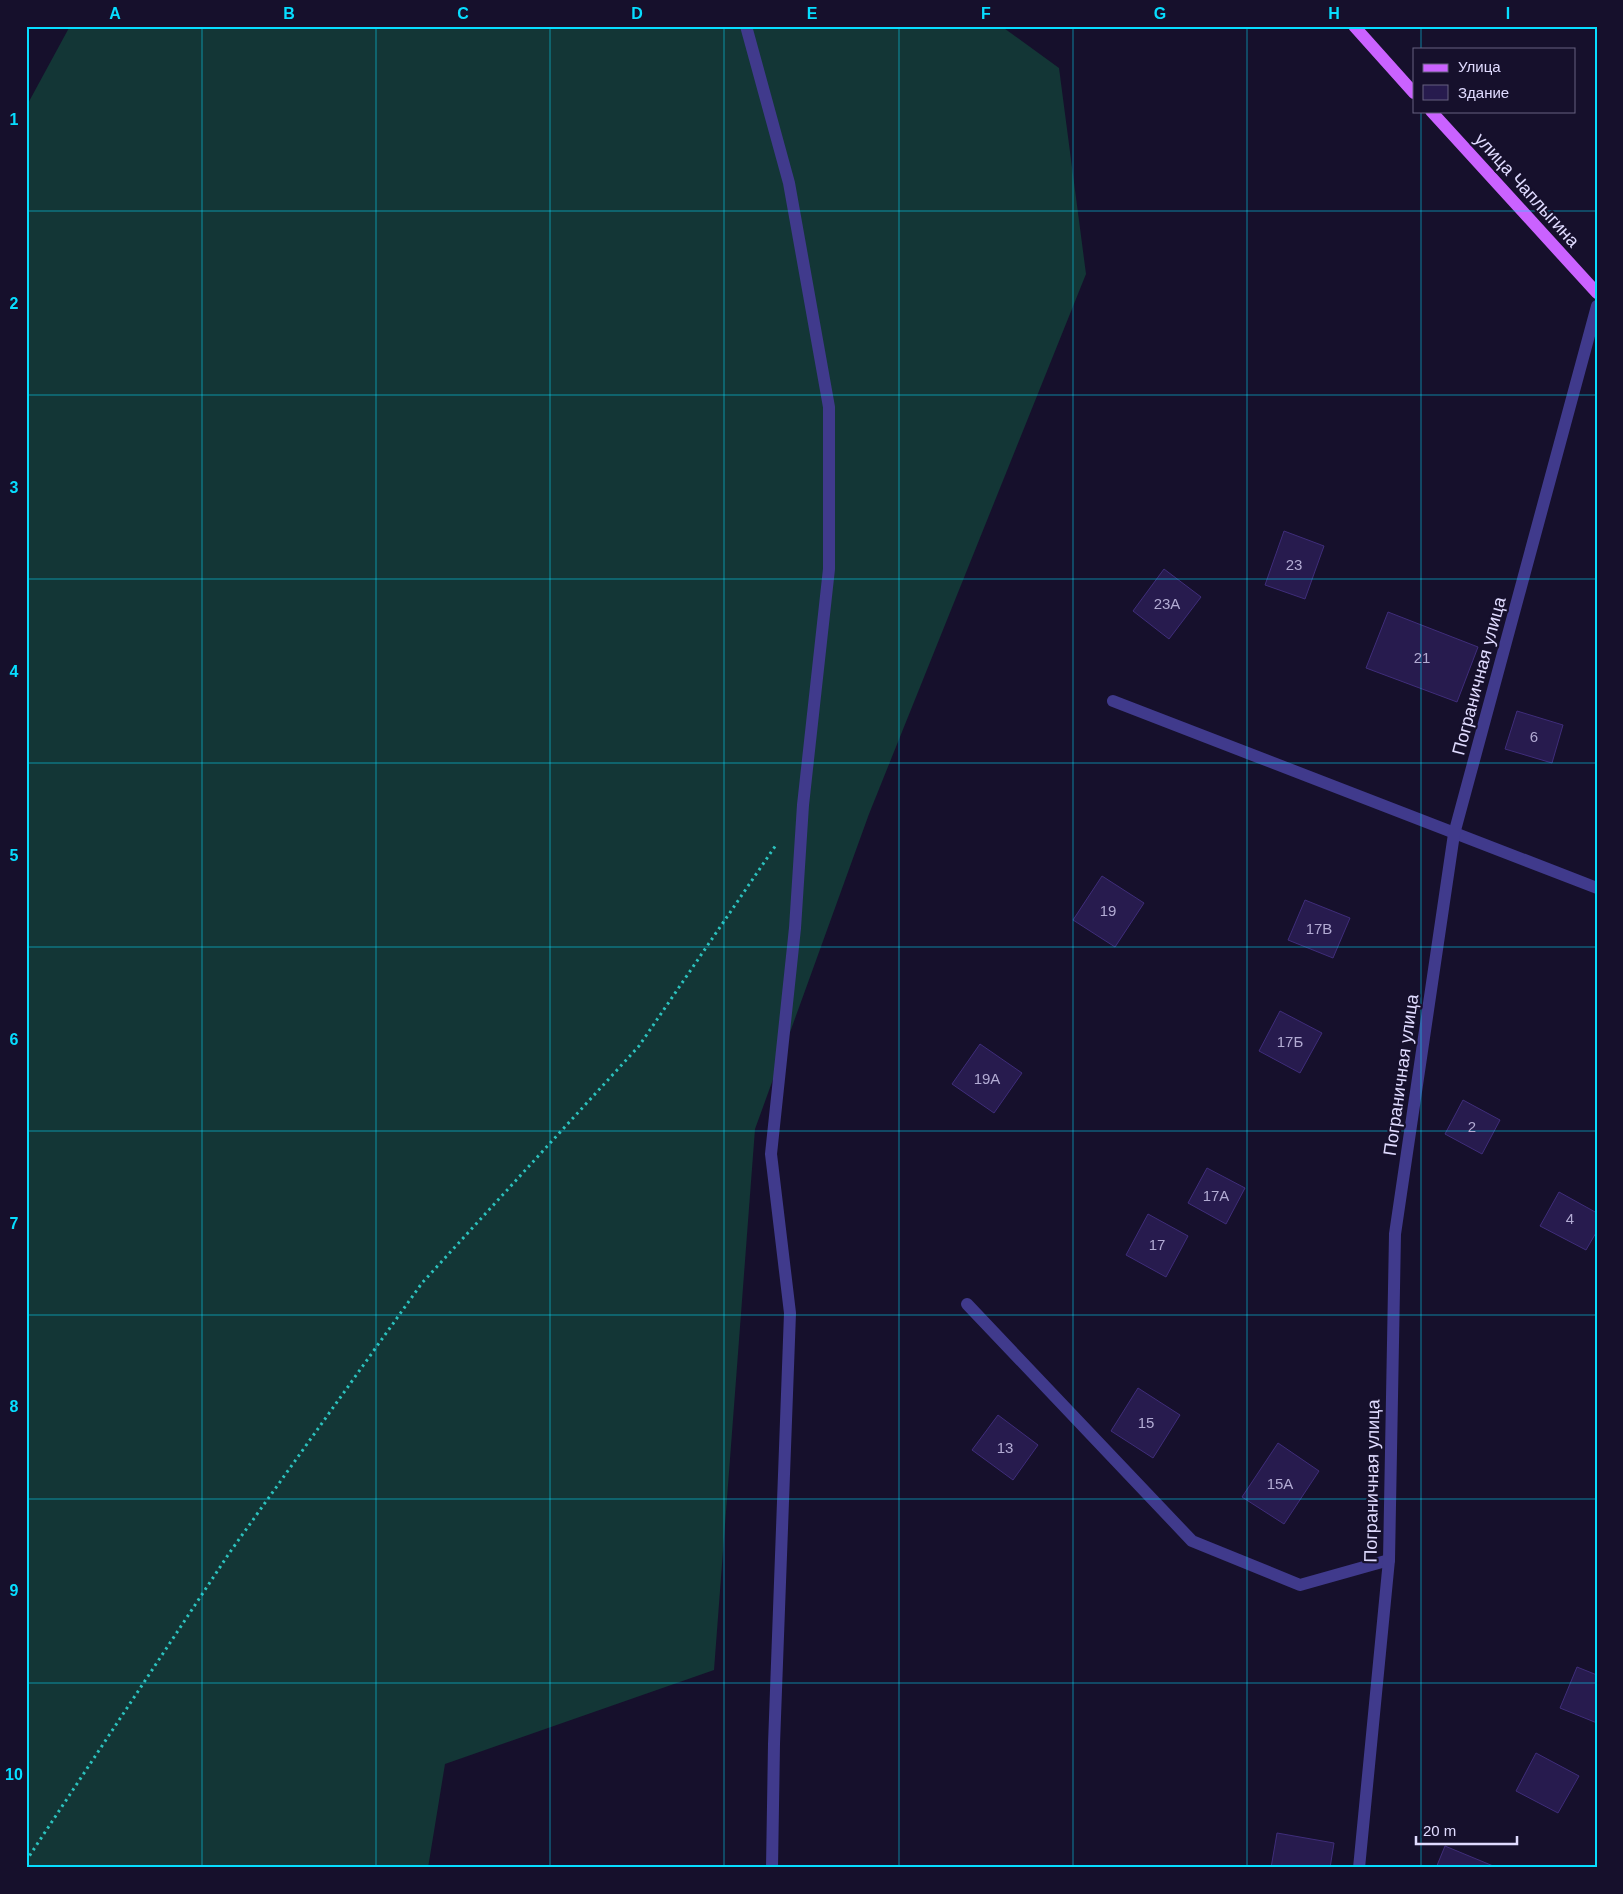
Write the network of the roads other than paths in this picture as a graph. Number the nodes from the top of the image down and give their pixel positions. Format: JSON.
{"nodes":[{"id":1,"x":746,"y":26,"type":"edge"},
{"id":2,"x":1354,"y":26,"type":"edge"},
{"id":3,"x":1413,"y":92,"type":"edge"},
{"id":4,"x":1432,"y":112,"type":"edge"},
{"id":5,"x":1597,"y":293,"type":"edge"},
{"id":6,"x":1597,"y":306,"type":"edge"},
{"id":7,"x":1113,"y":701,"type":"dead end"},
{"id":8,"x":1454,"y":834,"type":"junction"},
{"id":9,"x":1597,"y":888,"type":"edge"},
{"id":10,"x":967,"y":1304,"type":"dead end"},
{"id":11,"x":1389,"y":1560,"type":"junction"},
{"id":12,"x":772,"y":1868,"type":"edge"},
{"id":13,"x":1359,"y":1868,"type":"edge"}],
"edges":[{"from":1,"to":12,"type":"street"},
{"from":2,"to":3,"type":"main road"},
{"from":4,"to":5,"type":"main road","name":"улица Чаплыгина"},
{"from":6,"to":8,"type":"street","name":"Пограничная улица"},
{"from":7,"to":8,"type":"street"},
{"from":8,"to":9,"type":"street"},
{"from":8,"to":11,"type":"street","name":"Пограничная улица"},
{"from":10,"to":11,"type":"street"},
{"from":11,"to":13,"type":"street","name":"Пограничная улица"}]}
